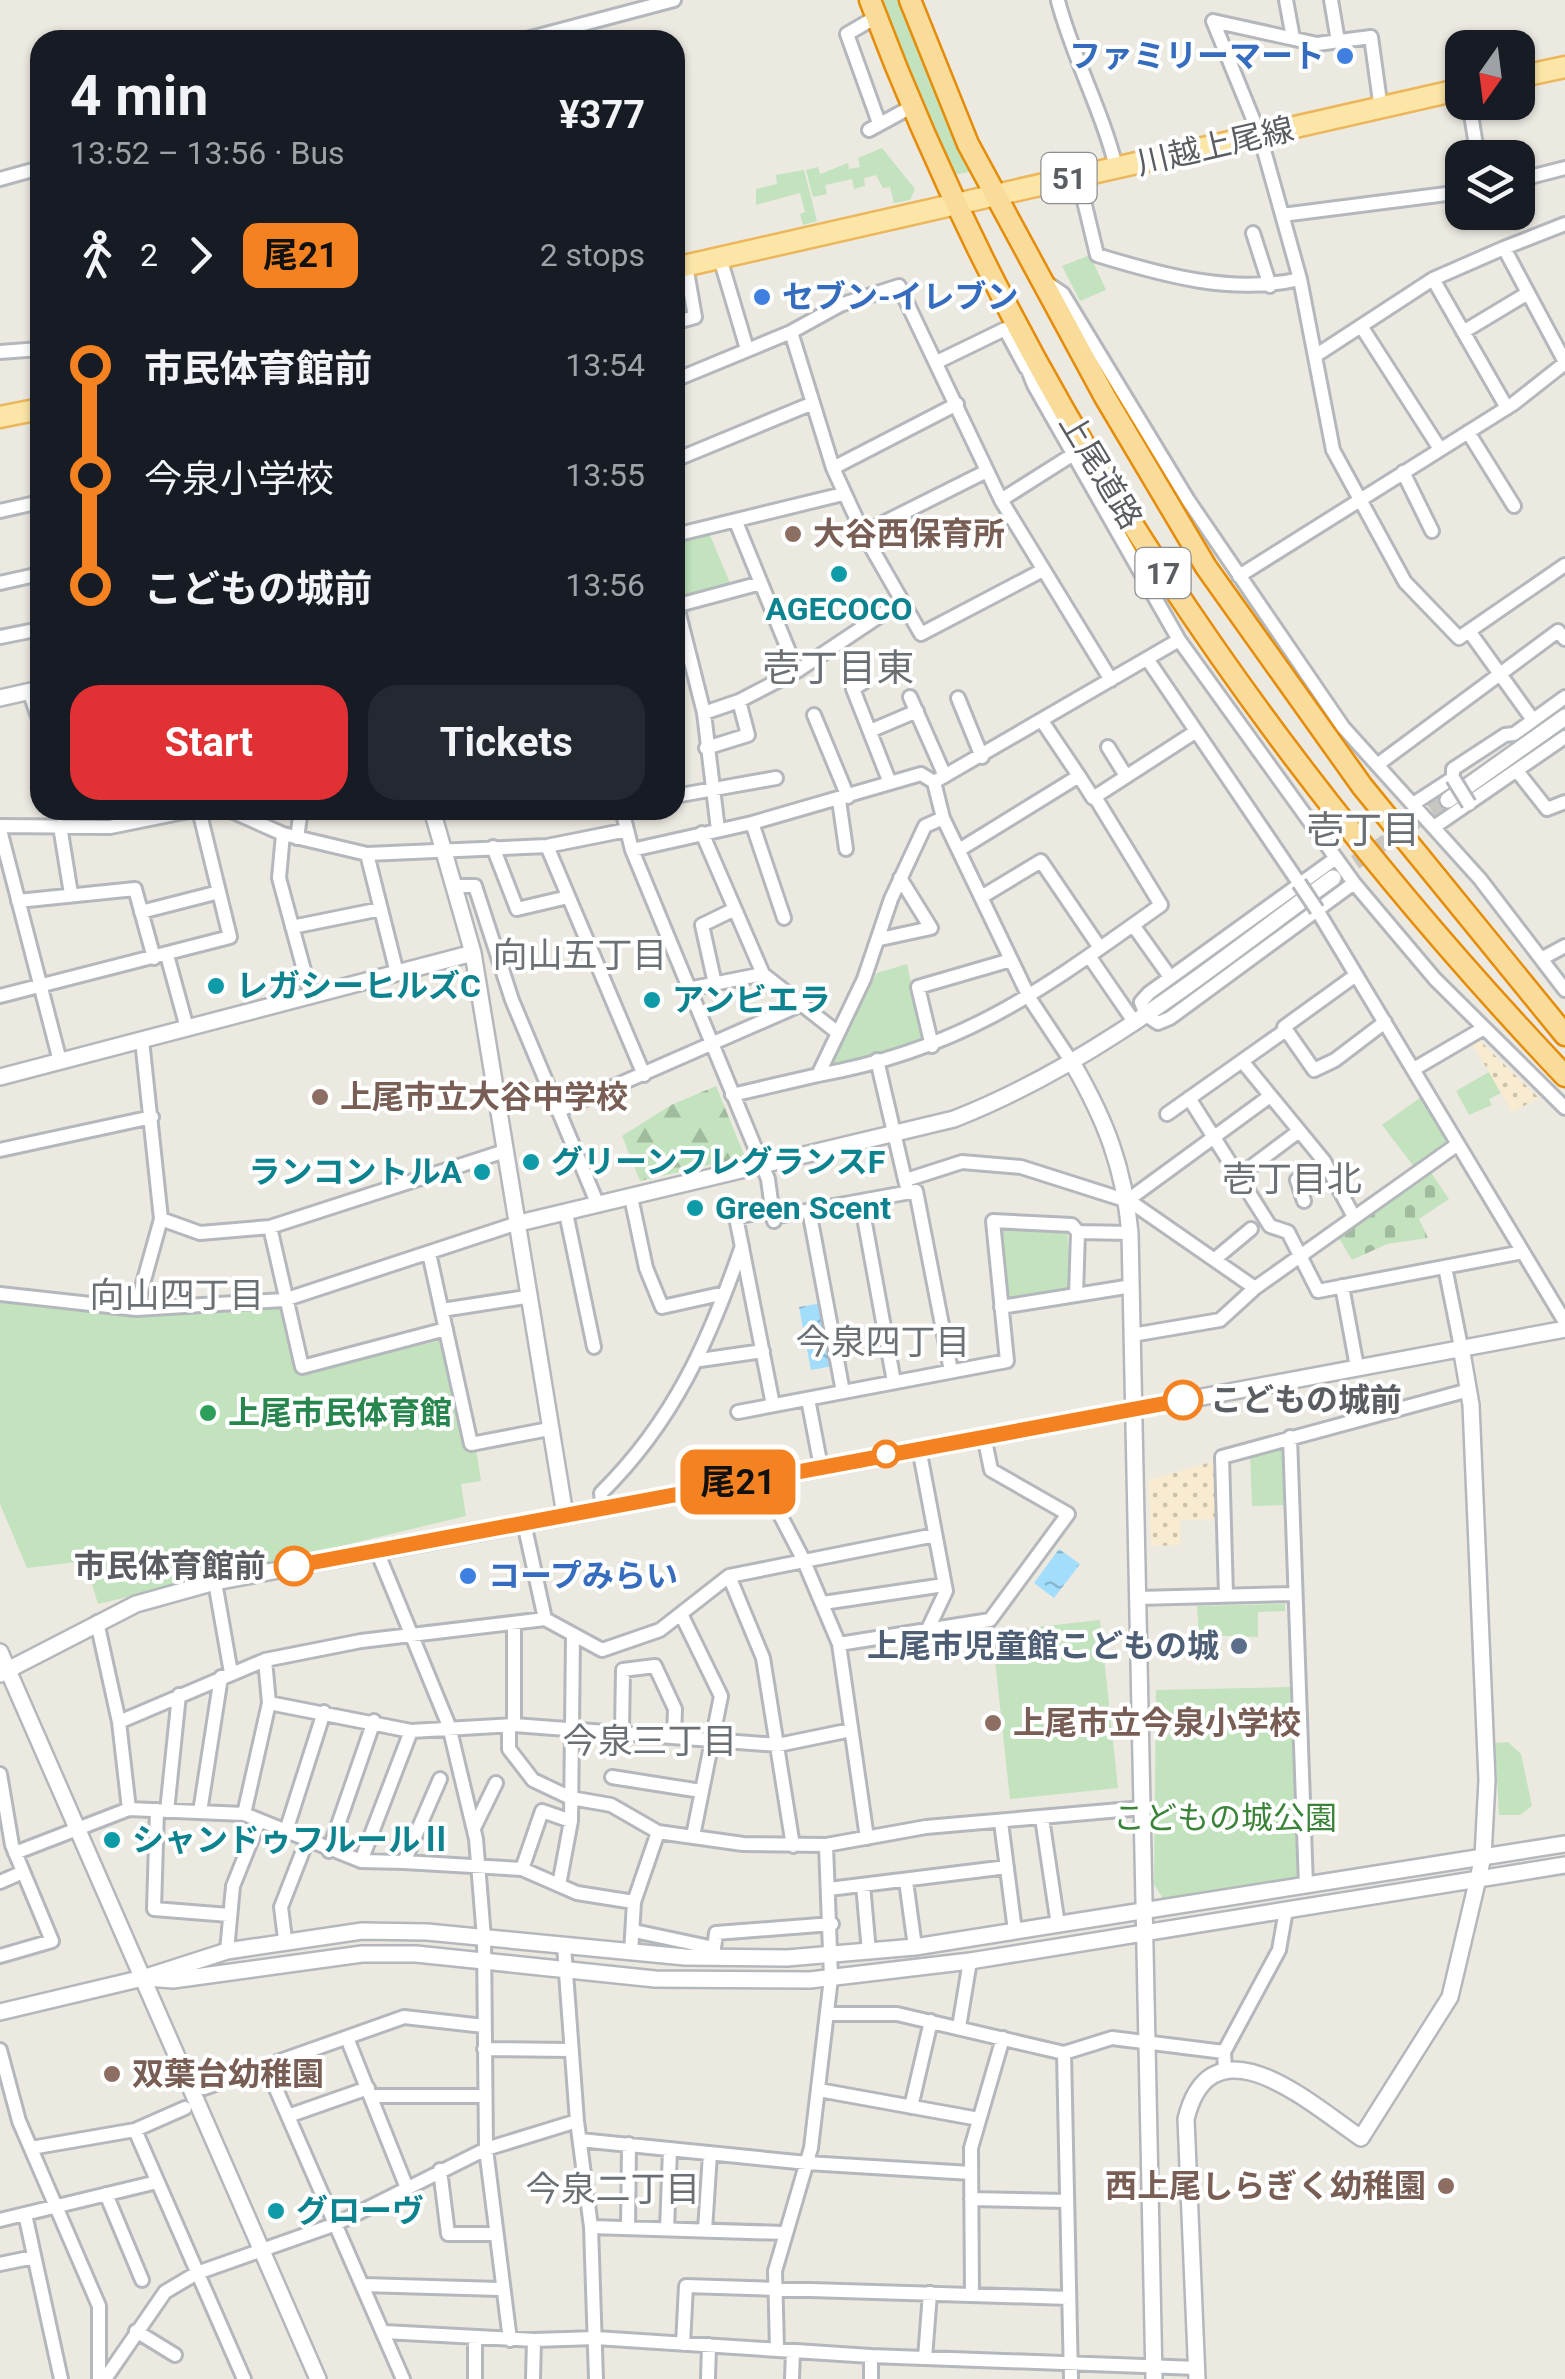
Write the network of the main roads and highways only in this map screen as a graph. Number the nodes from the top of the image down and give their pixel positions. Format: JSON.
{"nodes":[{"id":1,"x":910,"y":0,"type":"edge"},
{"id":2,"x":873,"y":8,"type":"edge"},
{"id":3,"x":1565,"y":67,"type":"edge"},
{"id":4,"x":1535,"y":73,"type":"edge"},
{"id":5,"x":1445,"y":93,"type":"edge"},
{"id":6,"x":998,"y":194,"type":"junction"},
{"id":7,"x":958,"y":204,"type":"junction"},
{"id":8,"x":685,"y":266,"type":"edge"},
{"id":9,"x":30,"y":411,"type":"edge"},
{"id":10,"x":0,"y":417,"type":"edge"},
{"id":11,"x":1565,"y":1035,"type":"edge"},
{"id":12,"x":1565,"y":1076,"type":"edge"}],
"edges":[{"from":1,"to":6,"type":"highway","name":"上尾道路","number":"17"},
{"from":2,"to":7,"type":"highway","name":"上尾道路","number":"17"},
{"from":3,"to":4,"type":"main road"},
{"from":5,"to":6,"type":"main road","name":"川越上尾線","number":"51"},
{"from":6,"to":7,"type":"main road","name":"川越上尾線","number":"51"},
{"from":6,"to":11,"type":"highway","name":"上尾道路","number":"17"},
{"from":7,"to":8,"type":"main road","name":"川越上尾線","number":"51"},
{"from":7,"to":12,"type":"highway","name":"上尾道路","number":"17"},
{"from":9,"to":10,"type":"main road"}]}
